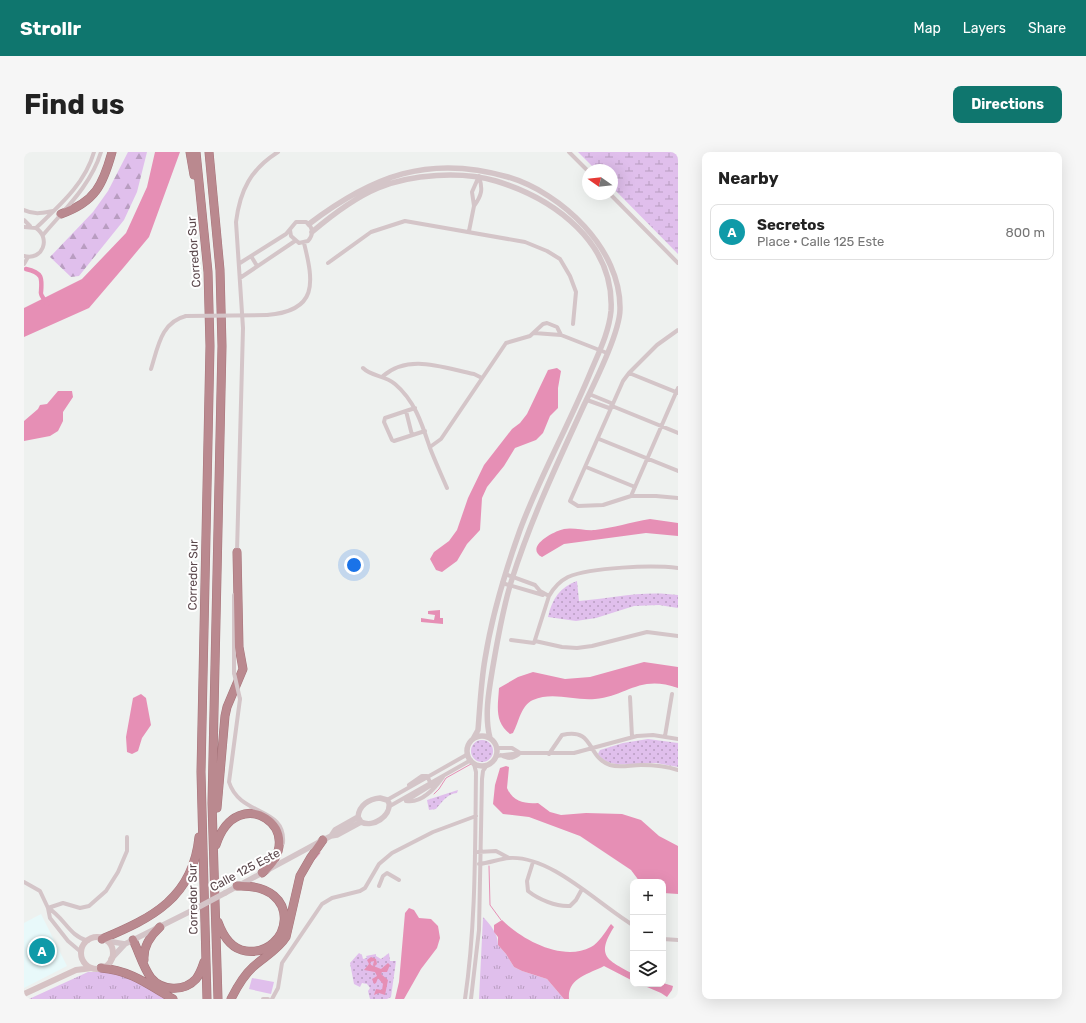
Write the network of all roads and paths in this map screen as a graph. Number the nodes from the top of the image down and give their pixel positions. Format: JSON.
{"nodes":[{"id":1,"x":94,"y":152,"type":"edge"},
{"id":2,"x":101,"y":152,"type":"edge"},
{"id":3,"x":112,"y":152,"type":"edge"},
{"id":4,"x":190,"y":152,"type":"edge"},
{"id":5,"x":196,"y":152,"type":"edge"},
{"id":6,"x":209,"y":152,"type":"edge"},
{"id":7,"x":278,"y":152,"type":"edge"},
{"id":8,"x":569,"y":152,"type":"edge"},
{"id":9,"x":582,"y":165,"type":"edge"},
{"id":10,"x":480,"y":174,"type":"junction"},
{"id":11,"x":616,"y":200,"type":"edge"},
{"id":12,"x":474,"y":206,"type":"junction"},
{"id":13,"x":24,"y":210,"type":"edge"},
{"id":14,"x":58,"y":212,"type":"junction"},
{"id":15,"x":24,"y":220,"type":"edge"},
{"id":16,"x":309,"y":224,"type":"junction"},
{"id":17,"x":30,"y":226,"type":"junction"},
{"id":18,"x":205,"y":226,"type":"junction"},
{"id":19,"x":24,"y":228,"type":"edge"},
{"id":20,"x":36,"y":228,"type":"junction"},
{"id":21,"x":290,"y":230,"type":"junction"},
{"id":22,"x":469,"y":231,"type":"junction"},
{"id":23,"x":312,"y":232,"type":"junction"},
{"id":24,"x":43,"y":235,"type":"junction"},
{"id":25,"x":295,"y":241,"type":"junction"},
{"id":26,"x":304,"y":243,"type":"junction"},
{"id":27,"x":26,"y":256,"type":"edge"},
{"id":28,"x":251,"y":256,"type":"junction"},
{"id":29,"x":240,"y":263,"type":"junction"},
{"id":30,"x":328,"y":263,"type":"dead end"},
{"id":31,"x":678,"y":263,"type":"edge"},
{"id":32,"x":24,"y":264,"type":"edge"},
{"id":33,"x":257,"y":266,"type":"junction"},
{"id":34,"x":240,"y":278,"type":"junction"},
{"id":35,"x":573,"y":324,"type":"dead end"},
{"id":36,"x":678,"y":330,"type":"edge"},
{"id":37,"x":534,"y":333,"type":"junction"},
{"id":38,"x":561,"y":335,"type":"junction"},
{"id":39,"x":599,"y":351,"type":"junction"},
{"id":40,"x":607,"y":353,"type":"junction"},
{"id":41,"x":363,"y":368,"type":"dead end"},
{"id":42,"x":151,"y":369,"type":"dead end"},
{"id":43,"x":629,"y":373,"type":"junction"},
{"id":44,"x":383,"y":376,"type":"junction"},
{"id":45,"x":482,"y":378,"type":"junction"},
{"id":46,"x":678,"y":388,"type":"edge"},
{"id":47,"x":677,"y":393,"type":"edge"},
{"id":48,"x":588,"y":397,"type":"junction"},
{"id":49,"x":612,"y":406,"type":"junction"},
{"id":50,"x":415,"y":408,"type":"junction"},
{"id":51,"x":406,"y":412,"type":"junction"},
{"id":52,"x":661,"y":426,"type":"junction"},
{"id":53,"x":425,"y":431,"type":"junction"},
{"id":54,"x":678,"y":433,"type":"edge"},
{"id":55,"x":412,"y":435,"type":"junction"},
{"id":56,"x":599,"y":439,"type":"junction"},
{"id":57,"x":430,"y":447,"type":"junction"},
{"id":58,"x":647,"y":459,"type":"junction"},
{"id":59,"x":586,"y":467,"type":"junction"},
{"id":60,"x":678,"y":471,"type":"edge"},
{"id":61,"x":635,"y":487,"type":"junction"},
{"id":62,"x":446,"y":488,"type":"dead end"},
{"id":63,"x":631,"y":496,"type":"junction"},
{"id":64,"x":678,"y":498,"type":"edge"},
{"id":65,"x":237,"y":552,"type":"junction"},
{"id":66,"x":678,"y":568,"type":"edge"},
{"id":67,"x":505,"y":574,"type":"junction"},
{"id":68,"x":513,"y":576,"type":"junction"},
{"id":69,"x":502,"y":583,"type":"junction"},
{"id":70,"x":510,"y":585,"type":"junction"},
{"id":71,"x":549,"y":596,"type":"junction"},
{"id":72,"x":678,"y":636,"type":"edge"},
{"id":73,"x":511,"y":640,"type":"dead end"},
{"id":74,"x":535,"y":641,"type":"junction"},
{"id":75,"x":672,"y":694,"type":"dead end"},
{"id":76,"x":630,"y":697,"type":"dead end"},
{"id":77,"x":666,"y":736,"type":"junction"},
{"id":78,"x":632,"y":737,"type":"junction"},
{"id":79,"x":490,"y":738,"type":"junction"},
{"id":80,"x":473,"y":739,"type":"junction"},
{"id":81,"x":678,"y":739,"type":"edge"},
{"id":82,"x":496,"y":748,"type":"junction"},
{"id":83,"x":593,"y":748,"type":"junction"},
{"id":84,"x":521,"y":753,"type":"junction"},
{"id":85,"x":468,"y":754,"type":"junction"},
{"id":86,"x":549,"y":754,"type":"junction"},
{"id":87,"x":498,"y":755,"type":"junction"},
{"id":88,"x":472,"y":762,"type":"junction"},
{"id":89,"x":487,"y":765,"type":"junction"},
{"id":90,"x":678,"y":770,"type":"edge"},
{"id":91,"x":427,"y":776,"type":"junction"},
{"id":92,"x":443,"y":777,"type":"junction"},
{"id":93,"x":432,"y":786,"type":"junction"},
{"id":94,"x":400,"y":800,"type":"junction"},
{"id":95,"x":389,"y":803,"type":"junction"},
{"id":96,"x":202,"y":808,"type":"junction"},
{"id":97,"x":476,"y":816,"type":"junction"},
{"id":98,"x":360,"y":820,"type":"junction"},
{"id":99,"x":127,"y":837,"type":"dead end"},
{"id":100,"x":214,"y":839,"type":"junction"},
{"id":101,"x":323,"y":840,"type":"junction"},
{"id":102,"x":214,"y":851,"type":"junction"},
{"id":103,"x":480,"y":851,"type":"junction"},
{"id":104,"x":475,"y":852,"type":"junction"},
{"id":105,"x":277,"y":854,"type":"junction"},
{"id":106,"x":510,"y":858,"type":"junction"},
{"id":107,"x":533,"y":862,"type":"junction"},
{"id":108,"x":475,"y":864,"type":"junction"},
{"id":109,"x":480,"y":864,"type":"junction"},
{"id":110,"x":262,"y":873,"type":"junction"},
{"id":111,"x":399,"y":880,"type":"dead end"},
{"id":112,"x":24,"y":882,"type":"edge"},
{"id":113,"x":237,"y":886,"type":"junction"},
{"id":114,"x":379,"y":886,"type":"dead end"},
{"id":115,"x":582,"y":889,"type":"junction"},
{"id":116,"x":48,"y":908,"type":"junction"},
{"id":117,"x":216,"y":916,"type":"junction"},
{"id":118,"x":630,"y":923,"type":"edge"},
{"id":119,"x":160,"y":927,"type":"junction"},
{"id":120,"x":666,"y":939,"type":"edge"},
{"id":121,"x":104,"y":940,"type":"junction"},
{"id":122,"x":134,"y":940,"type":"junction"},
{"id":123,"x":678,"y":940,"type":"edge"},
{"id":124,"x":88,"y":941,"type":"junction"},
{"id":125,"x":125,"y":944,"type":"junction"},
{"id":126,"x":82,"y":955,"type":"junction"},
{"id":127,"x":206,"y":958,"type":"junction"},
{"id":128,"x":112,"y":959,"type":"junction"},
{"id":129,"x":144,"y":963,"type":"junction"},
{"id":130,"x":92,"y":968,"type":"junction"},
{"id":131,"x":101,"y":968,"type":"junction"},
{"id":132,"x":66,"y":974,"type":"junction"},
{"id":133,"x":24,"y":994,"type":"edge"},
{"id":134,"x":173,"y":999,"type":"edge"},
{"id":135,"x":207,"y":999,"type":"edge"},
{"id":136,"x":218,"y":999,"type":"edge"},
{"id":137,"x":231,"y":999,"type":"edge"},
{"id":138,"x":263,"y":999,"type":"edge"},
{"id":139,"x":268,"y":999,"type":"edge"},
{"id":140,"x":272,"y":999,"type":"edge"},
{"id":141,"x":465,"y":999,"type":"edge"},
{"id":142,"x":471,"y":999,"type":"edge"}],
"edges":[{"from":1,"to":14,"type":"street"},
{"from":2,"to":14,"type":"street"},
{"from":3,"to":14,"type":"highway"},
{"from":4,"to":18,"type":"highway"},
{"from":5,"to":18,"type":"highway","name":"Corredor Sur"},
{"from":6,"to":100,"type":"highway","name":"Corredor Sur"},
{"from":7,"to":29,"type":"street"},
{"from":8,"to":9,"type":"street"},
{"from":10,"to":12,"type":"street"},
{"from":10,"to":12,"type":"street"},
{"from":10,"to":16,"type":"street"},
{"from":10,"to":23,"type":"street"},
{"from":10,"to":39,"type":"street"},
{"from":10,"to":40,"type":"street"},
{"from":11,"to":31,"type":"street"},
{"from":12,"to":22,"type":"street"},
{"from":13,"to":14,"type":"street"},
{"from":14,"to":20,"type":"street"},
{"from":14,"to":24,"type":"street"},
{"from":15,"to":17,"type":"street"},
{"from":16,"to":21,"type":"street"},
{"from":16,"to":23,"type":"street"},
{"from":17,"to":19,"type":"street"},
{"from":17,"to":20,"type":"street"},
{"from":18,"to":96,"type":"highway","name":"Corredor Sur"},
{"from":20,"to":24,"type":"street"},
{"from":21,"to":25,"type":"street"},
{"from":21,"to":28,"type":"street"},
{"from":22,"to":30,"type":"street"},
{"from":22,"to":35,"type":"street"},
{"from":23,"to":26,"type":"street"},
{"from":24,"to":27,"type":"street"},
{"from":25,"to":26,"type":"street"},
{"from":25,"to":33,"type":"street"},
{"from":26,"to":42,"type":"street","bridge":true},
{"from":27,"to":32,"type":"street"},
{"from":28,"to":29,"type":"street"},
{"from":28,"to":33,"type":"street"},
{"from":29,"to":34,"type":"street"},
{"from":33,"to":34,"type":"street"},
{"from":34,"to":65,"type":"street"},
{"from":36,"to":43,"type":"street"},
{"from":37,"to":38,"type":"street"},
{"from":37,"to":38,"type":"street"},
{"from":37,"to":45,"type":"street"},
{"from":38,"to":39,"type":"street"},
{"from":39,"to":40,"type":"street"},
{"from":39,"to":67,"type":"street"},
{"from":40,"to":48,"type":"street"},
{"from":41,"to":44,"type":"street"},
{"from":43,"to":47,"type":"street"},
{"from":43,"to":49,"type":"street"},
{"from":44,"to":45,"type":"street"},
{"from":44,"to":50,"type":"street"},
{"from":45,"to":57,"type":"street"},
{"from":46,"to":47,"type":"street"},
{"from":47,"to":52,"type":"street"},
{"from":48,"to":49,"type":"street"},
{"from":48,"to":68,"type":"street"},
{"from":49,"to":52,"type":"street"},
{"from":49,"to":56,"type":"street"},
{"from":50,"to":51,"type":"street"},
{"from":50,"to":53,"type":"street"},
{"from":51,"to":55,"type":"street"},
{"from":51,"to":55,"type":"street"},
{"from":52,"to":54,"type":"street"},
{"from":52,"to":58,"type":"street"},
{"from":53,"to":55,"type":"street"},
{"from":53,"to":57,"type":"street"},
{"from":56,"to":58,"type":"street"},
{"from":56,"to":59,"type":"street"},
{"from":57,"to":62,"type":"street"},
{"from":58,"to":60,"type":"street"},
{"from":58,"to":61,"type":"street"},
{"from":59,"to":61,"type":"street"},
{"from":59,"to":63,"type":"street"},
{"from":61,"to":63,"type":"street"},
{"from":63,"to":64,"type":"street"},
{"from":65,"to":100,"type":"highway"},
{"from":65,"to":105,"type":"street","bridge":true},
{"from":66,"to":71,"type":"street"},
{"from":67,"to":68,"type":"street"},
{"from":67,"to":69,"type":"street"},
{"from":68,"to":70,"type":"street"},
{"from":68,"to":71,"type":"street"},
{"from":69,"to":70,"type":"street"},
{"from":69,"to":80,"type":"street"},
{"from":70,"to":71,"type":"street"},
{"from":70,"to":79,"type":"street"},
{"from":71,"to":74,"type":"street"},
{"from":72,"to":74,"type":"street"},
{"from":73,"to":74,"type":"street"},
{"from":75,"to":77,"type":"street"},
{"from":76,"to":78,"type":"street"},
{"from":77,"to":78,"type":"street"},
{"from":77,"to":81,"type":"street"},
{"from":78,"to":83,"type":"street"},
{"from":79,"to":80,"type":"street"},
{"from":79,"to":82,"type":"street"},
{"from":80,"to":85,"type":"street"},
{"from":82,"to":84,"type":"street"},
{"from":82,"to":87,"type":"street"},
{"from":83,"to":86,"type":"street"},
{"from":83,"to":86,"type":"street"},
{"from":83,"to":90,"type":"street"},
{"from":84,"to":86,"type":"street"},
{"from":84,"to":87,"type":"street"},
{"from":85,"to":88,"type":"street"},
{"from":85,"to":91,"type":"street"},
{"from":87,"to":89,"type":"street"},
{"from":88,"to":89,"type":"street"},
{"from":88,"to":92,"type":"street"},
{"from":88,"to":97,"type":"street"},
{"from":89,"to":103,"type":"street"},
{"from":91,"to":93,"type":"street"},
{"from":91,"to":95,"type":"street"},
{"from":92,"to":93,"type":"street"},
{"from":92,"to":93,"type":"street"},
{"from":93,"to":94,"type":"street"},
{"from":93,"to":94,"type":"street"},
{"from":94,"to":95,"type":"street"},
{"from":95,"to":98,"type":"street"},
{"from":95,"to":98,"type":"street"},
{"from":96,"to":121,"type":"highway"},
{"from":96,"to":127,"type":"highway","name":"Corredor Sur"},
{"from":97,"to":104,"type":"street"},
{"from":97,"to":140,"type":"street"},
{"from":98,"to":101,"type":"street","name":"Calle 125 Este"},
{"from":99,"to":116,"type":"street"},
{"from":100,"to":102,"type":"highway","name":"Corredor Sur"},
{"from":101,"to":110,"type":"street","name":"Calle 125 Este"},
{"from":101,"to":137,"type":"highway"},
{"from":102,"to":105,"type":"highway"},
{"from":102,"to":117,"type":"highway","name":"Corredor Sur"},
{"from":103,"to":104,"type":"street"},
{"from":103,"to":106,"type":"street"},
{"from":103,"to":109,"type":"street"},
{"from":104,"to":108,"type":"street"},
{"from":105,"to":110,"type":"highway"},
{"from":106,"to":107,"type":"street"},
{"from":106,"to":109,"type":"street"},
{"from":107,"to":115,"type":"street"},
{"from":107,"to":115,"type":"street"},
{"from":108,"to":109,"type":"street"},
{"from":108,"to":141,"type":"street"},
{"from":109,"to":142,"type":"street"},
{"from":110,"to":113,"type":"street","name":"Calle 125 Este"},
{"from":111,"to":114,"type":"street"},
{"from":112,"to":116,"type":"street"},
{"from":113,"to":117,"type":"highway"},
{"from":113,"to":119,"type":"street","name":"Calle 125 Este","bridge":true},
{"from":115,"to":118,"type":"street"},
{"from":116,"to":124,"type":"street"},
{"from":116,"to":126,"type":"street"},
{"from":117,"to":136,"type":"highway","name":"Corredor Sur"},
{"from":119,"to":122,"type":"street","name":"Calle 125 Este"},
{"from":119,"to":129,"type":"highway"},
{"from":120,"to":123,"type":"street"},
{"from":121,"to":124,"type":"main road"},
{"from":121,"to":125,"type":"street"},
{"from":121,"to":128,"type":"main road"},
{"from":122,"to":125,"type":"street","name":"Calle 125 Este"},
{"from":122,"to":129,"type":"highway"},
{"from":124,"to":126,"type":"main road"},
{"from":125,"to":128,"type":"street","name":"Calle 125 Este"},
{"from":126,"to":130,"type":"main road"},
{"from":126,"to":132,"type":"main road"},
{"from":127,"to":129,"type":"highway"},
{"from":127,"to":135,"type":"highway","name":"Corredor Sur"},
{"from":128,"to":131,"type":"main road"},
{"from":130,"to":131,"type":"main road"},
{"from":130,"to":132,"type":"main road"},
{"from":131,"to":134,"type":"highway"},
{"from":132,"to":133,"type":"main road"},
{"from":138,"to":139,"type":"street"}]}
